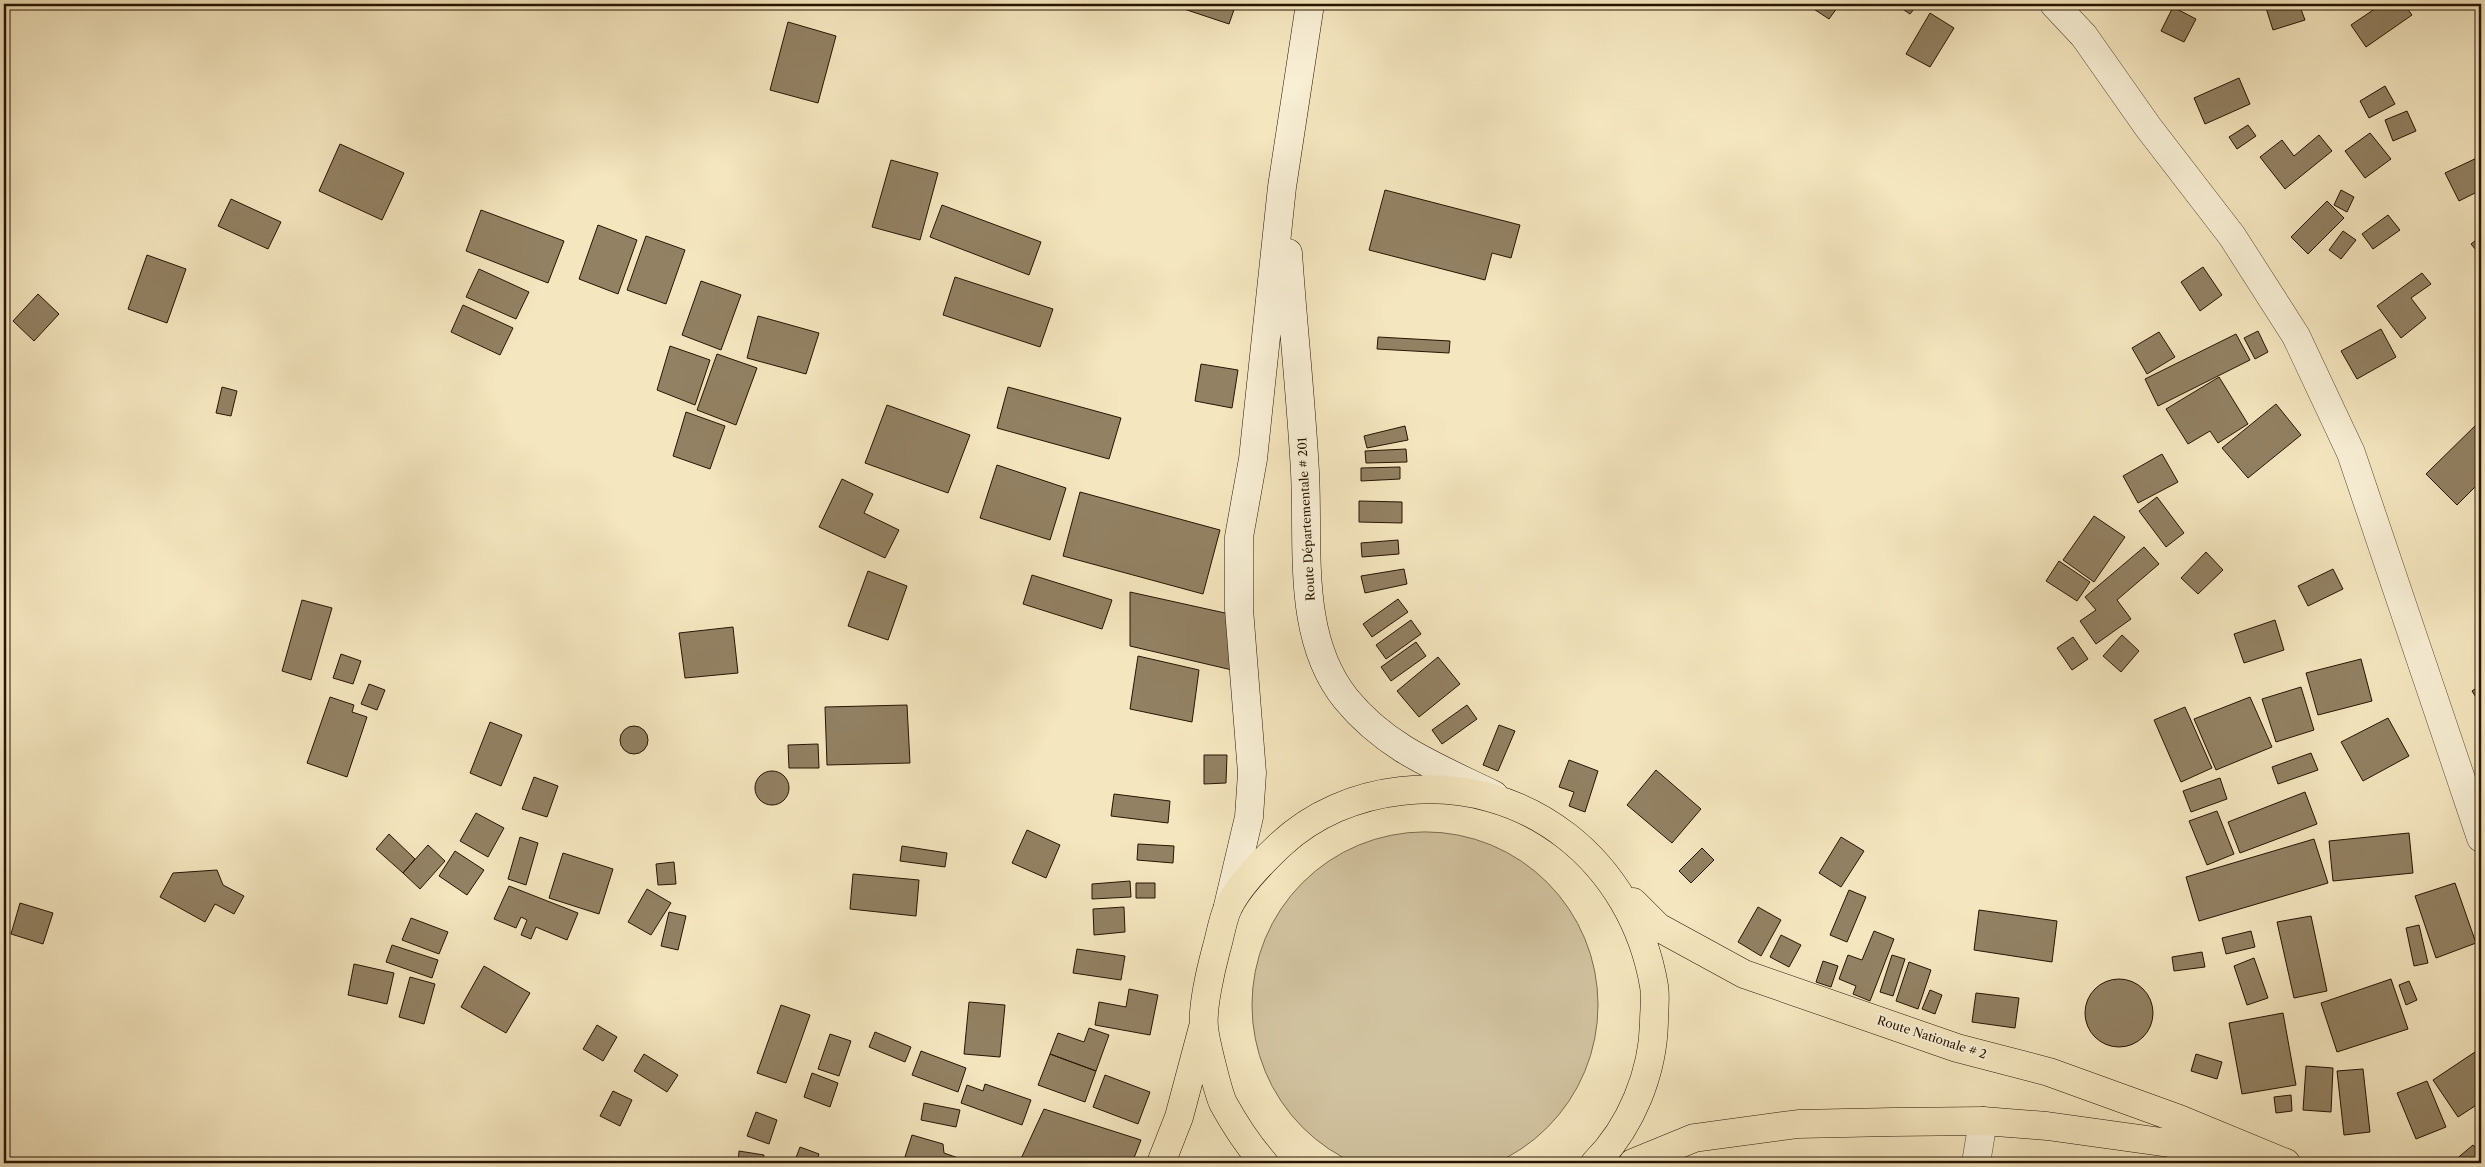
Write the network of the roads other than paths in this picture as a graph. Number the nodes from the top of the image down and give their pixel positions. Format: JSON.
{"nodes":[{"id":1,"x":1310,"y":4,"type":"edge"},
{"id":2,"x":2054,"y":4,"type":"edge"},
{"id":3,"x":1282,"y":187,"type":"junction"},
{"id":4,"x":1519,"y":807,"type":"junction"},
{"id":5,"x":2481,"y":838,"type":"edge"},
{"id":6,"x":1612,"y":882,"type":"junction"},
{"id":7,"x":1228,"y":908,"type":"junction"},
{"id":8,"x":1204,"y":1026,"type":"junction"},
{"id":9,"x":1983,"y":1122,"type":"junction"},
{"id":10,"x":2279,"y":1160,"type":"edge"},
{"id":11,"x":1161,"y":1163,"type":"edge"},
{"id":12,"x":1264,"y":1163,"type":"edge"},
{"id":13,"x":1595,"y":1163,"type":"edge"},
{"id":14,"x":1633,"y":1163,"type":"edge"},
{"id":15,"x":1976,"y":1163,"type":"edge"}],
"edges":[{"from":1,"to":3,"type":"main road","name":"Route Départementale # 201"},
{"from":2,"to":5,"type":"main road"},
{"from":3,"to":4,"type":"main road","name":"Route Départementale # 201"},
{"from":3,"to":7,"type":"main road","name":"Route Départementale # 201"},
{"from":4,"to":6,"type":"main road"},
{"from":4,"to":7,"type":"main road"},
{"from":6,"to":10,"type":"main road","name":"Route Nationale # 2"},
{"from":6,"to":13,"type":"main road"},
{"from":7,"to":8,"type":"main road"},
{"from":8,"to":11,"type":"main road"},
{"from":8,"to":12,"type":"main road"},
{"from":9,"to":10,"type":"main road","name":"Route Nationale # 2"},
{"from":9,"to":14,"type":"main road","name":"Route Nationale # 2"},
{"from":9,"to":15,"type":"main road"}]}
